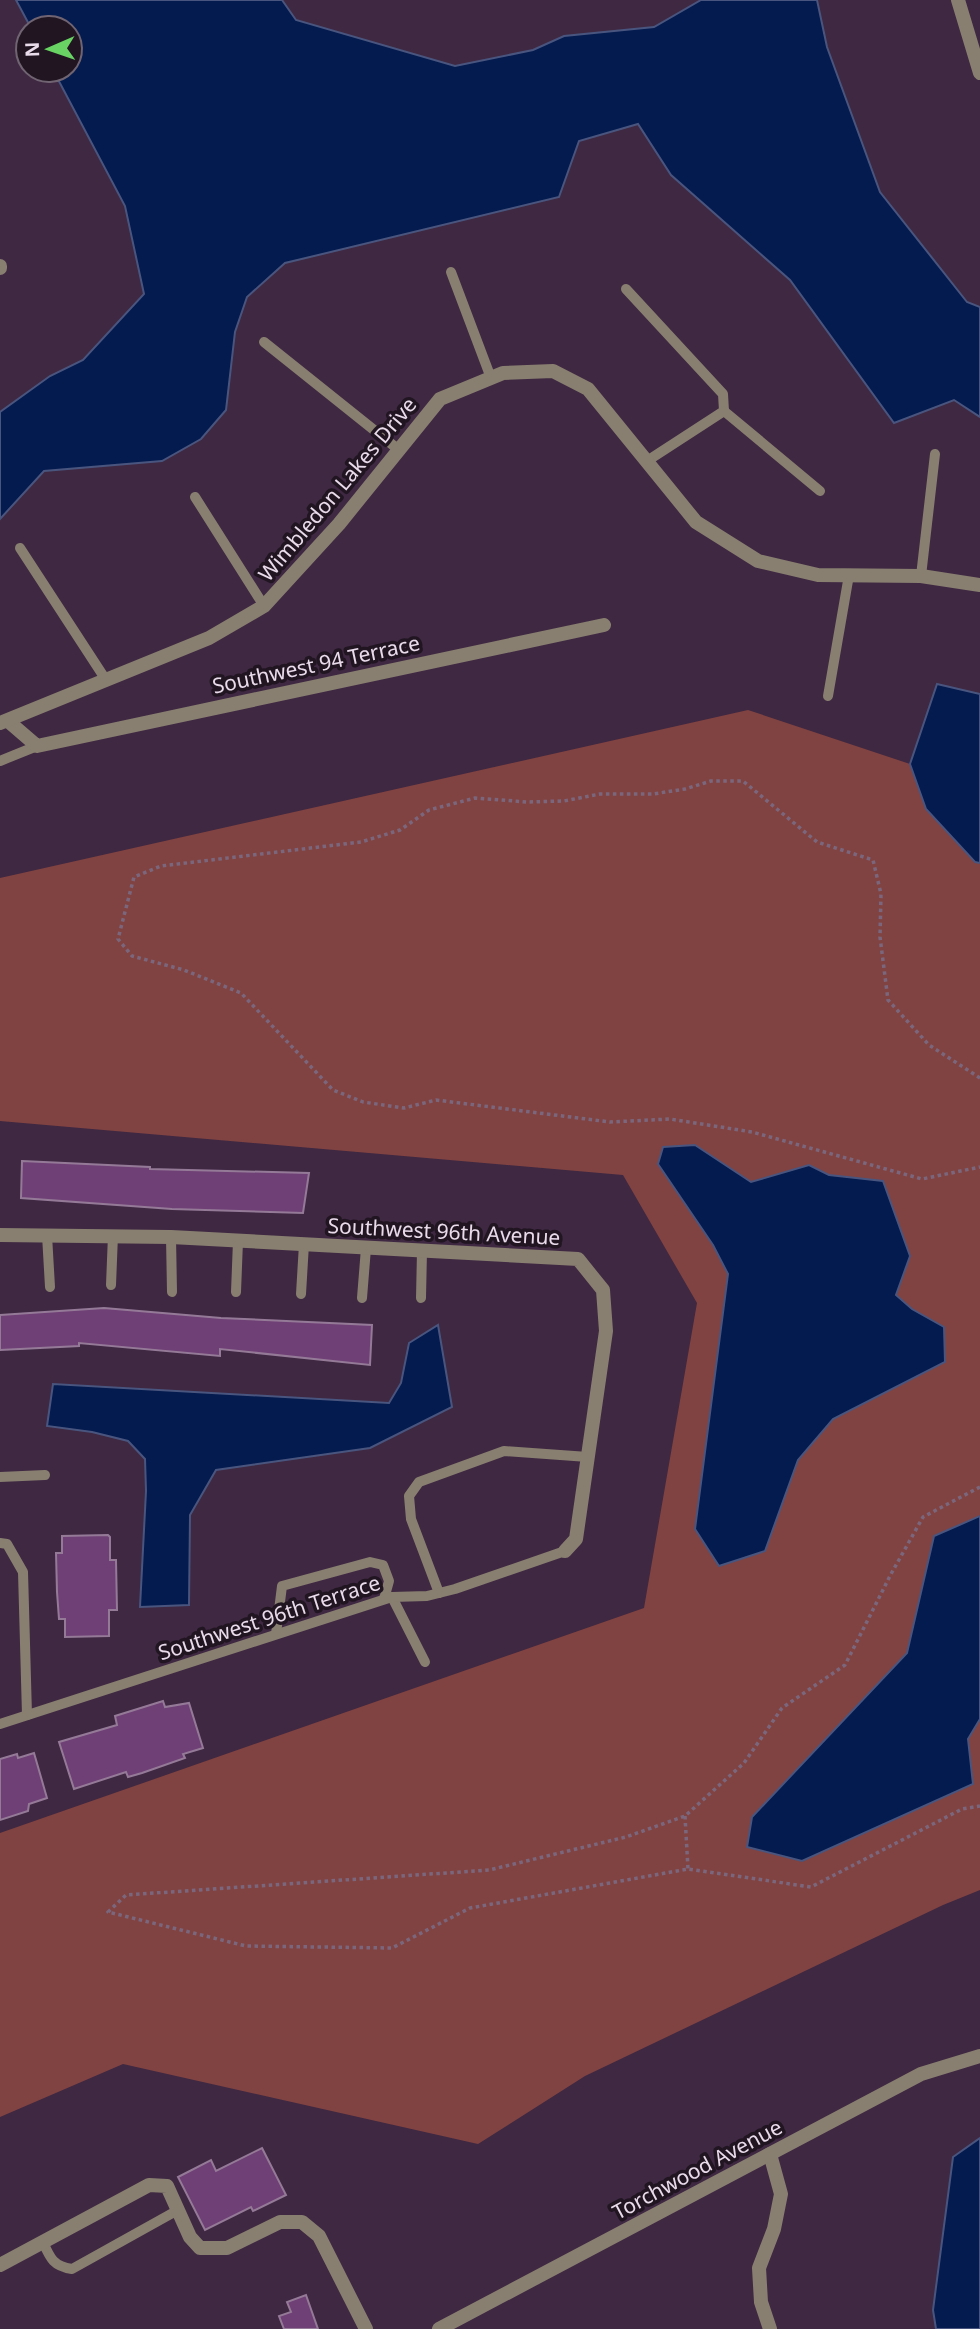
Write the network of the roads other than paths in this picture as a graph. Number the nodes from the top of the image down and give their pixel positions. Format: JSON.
{"nodes":[{"id":1,"x":958,"y":0,"type":"edge"},
{"id":2,"x":980,"y":73,"type":"edge"},
{"id":3,"x":451,"y":272,"type":"dead end"},
{"id":4,"x":626,"y":289,"type":"dead end"},
{"id":5,"x":264,"y":342,"type":"dead end"},
{"id":6,"x":491,"y":377,"type":"junction"},
{"id":7,"x":724,"y":411,"type":"junction"},
{"id":8,"x":399,"y":450,"type":"junction"},
{"id":9,"x":934,"y":454,"type":"dead end"},
{"id":10,"x":647,"y":461,"type":"junction"},
{"id":11,"x":820,"y":491,"type":"dead end"},
{"id":12,"x":195,"y":497,"type":"dead end"},
{"id":13,"x":20,"y":548,"type":"dead end"},
{"id":14,"x":849,"y":575,"type":"junction"},
{"id":15,"x":921,"y":576,"type":"junction"},
{"id":16,"x":980,"y":585,"type":"edge"},
{"id":17,"x":264,"y":606,"type":"junction"},
{"id":18,"x":604,"y":625,"type":"dead end"},
{"id":19,"x":106,"y":680,"type":"junction"},
{"id":20,"x":828,"y":696,"type":"dead end"},
{"id":21,"x":4,"y":722,"type":"edge"},
{"id":22,"x":37,"y":746,"type":"junction"},
{"id":23,"x":0,"y":761,"type":"edge"},
{"id":24,"x":0,"y":1235,"type":"edge"},
{"id":25,"x":47,"y":1235,"type":"junction"},
{"id":26,"x":113,"y":1235,"type":"junction"},
{"id":27,"x":171,"y":1237,"type":"junction"},
{"id":28,"x":238,"y":1241,"type":"junction"},
{"id":29,"x":304,"y":1244,"type":"junction"},
{"id":30,"x":366,"y":1248,"type":"junction"},
{"id":31,"x":422,"y":1251,"type":"junction"},
{"id":32,"x":111,"y":1285,"type":"dead end"},
{"id":33,"x":50,"y":1287,"type":"dead end"},
{"id":34,"x":172,"y":1292,"type":"dead end"},
{"id":35,"x":236,"y":1292,"type":"dead end"},
{"id":36,"x":301,"y":1294,"type":"dead end"},
{"id":37,"x":362,"y":1298,"type":"dead end"},
{"id":38,"x":421,"y":1298,"type":"dead end"},
{"id":39,"x":588,"y":1457,"type":"junction"},
{"id":40,"x":45,"y":1475,"type":"dead end"},
{"id":41,"x":0,"y":1477,"type":"edge"},
{"id":42,"x":0,"y":1543,"type":"edge"},
{"id":43,"x":565,"y":1551,"type":"joint"},
{"id":44,"x":439,"y":1593,"type":"junction"},
{"id":45,"x":388,"y":1598,"type":"junction"},
{"id":46,"x":276,"y":1634,"type":"junction"},
{"id":47,"x":425,"y":1662,"type":"dead end"},
{"id":48,"x":27,"y":1715,"type":"junction"},
{"id":49,"x":0,"y":1724,"type":"edge"},
{"id":50,"x":980,"y":2056,"type":"edge"},
{"id":51,"x":770,"y":2154,"type":"junction"},
{"id":52,"x":178,"y":2210,"type":"junction"},
{"id":53,"x":43,"y":2242,"type":"junction"},
{"id":54,"x":0,"y":2265,"type":"edge"},
{"id":55,"x":366,"y":2329,"type":"edge"},
{"id":56,"x":439,"y":2329,"type":"edge"},
{"id":57,"x":770,"y":2329,"type":"edge"}],
"edges":[{"from":1,"to":2,"type":"street"},
{"from":3,"to":6,"type":"lane"},
{"from":4,"to":7,"type":"lane"},
{"from":5,"to":8,"type":"lane"},
{"from":6,"to":8,"type":"street","name":"Wimbledon Lakes Drive"},
{"from":6,"to":10,"type":"street","name":"Wimbledon Lakes Drive"},
{"from":7,"to":10,"type":"lane"},
{"from":7,"to":11,"type":"lane"},
{"from":8,"to":17,"type":"street","name":"Wimbledon Lakes Drive"},
{"from":9,"to":15,"type":"lane"},
{"from":10,"to":14,"type":"street","name":"Wimbledon Lakes Drive"},
{"from":12,"to":17,"type":"lane"},
{"from":13,"to":19,"type":"lane"},
{"from":14,"to":15,"type":"street","name":"Wimbledon Lakes Drive"},
{"from":14,"to":20,"type":"lane"},
{"from":15,"to":16,"type":"street","name":"Wimbledon Lakes Drive"},
{"from":17,"to":19,"type":"street","name":"Wimbledon Lakes Drive"},
{"from":18,"to":22,"type":"street","name":"Southwest 94 Terrace"},
{"from":19,"to":21,"type":"street","name":"Wimbledon Lakes Drive"},
{"from":21,"to":22,"type":"street"},
{"from":22,"to":23,"type":"lane","name":"Southwest 94 Terrace"},
{"from":24,"to":25,"type":"street","name":"Southwest 96th Avenue"},
{"from":25,"to":26,"type":"street","name":"Southwest 96th Avenue"},
{"from":25,"to":33,"type":"lane"},
{"from":26,"to":27,"type":"street","name":"Southwest 96th Avenue"},
{"from":26,"to":32,"type":"lane"},
{"from":27,"to":28,"type":"street","name":"Southwest 96th Avenue"},
{"from":27,"to":34,"type":"lane"},
{"from":28,"to":29,"type":"street","name":"Southwest 96th Avenue"},
{"from":28,"to":35,"type":"lane"},
{"from":29,"to":30,"type":"street","name":"Southwest 96th Avenue"},
{"from":29,"to":36,"type":"lane"},
{"from":30,"to":31,"type":"street","name":"Southwest 96th Avenue"},
{"from":30,"to":37,"type":"lane"},
{"from":31,"to":38,"type":"lane"},
{"from":31,"to":39,"type":"street","name":"Southwest 96th Avenue"},
{"from":39,"to":43,"type":"street","name":"Southwest 96th Avenue"},
{"from":39,"to":44,"type":"lane"},
{"from":40,"to":41,"type":"lane"},
{"from":42,"to":48,"type":"lane"},
{"from":43,"to":44,"type":"lane","name":"Southwest 96th Terrace"},
{"from":44,"to":45,"type":"lane","name":"Southwest 96th Terrace"},
{"from":45,"to":46,"type":"lane","name":"Southwest 96th Terrace"},
{"from":45,"to":46,"type":"lane"},
{"from":45,"to":47,"type":"lane"},
{"from":46,"to":48,"type":"lane","name":"Southwest 96th Terrace"},
{"from":48,"to":49,"type":"lane","name":"Southwest 96th Terrace"},
{"from":50,"to":51,"type":"street","name":"Torchwood Avenue"},
{"from":51,"to":56,"type":"street","name":"Torchwood Avenue"},
{"from":51,"to":57,"type":"street"},
{"from":52,"to":53,"type":"lane"},
{"from":52,"to":53,"type":"street"},
{"from":52,"to":55,"type":"street"},
{"from":53,"to":54,"type":"street"}]}
